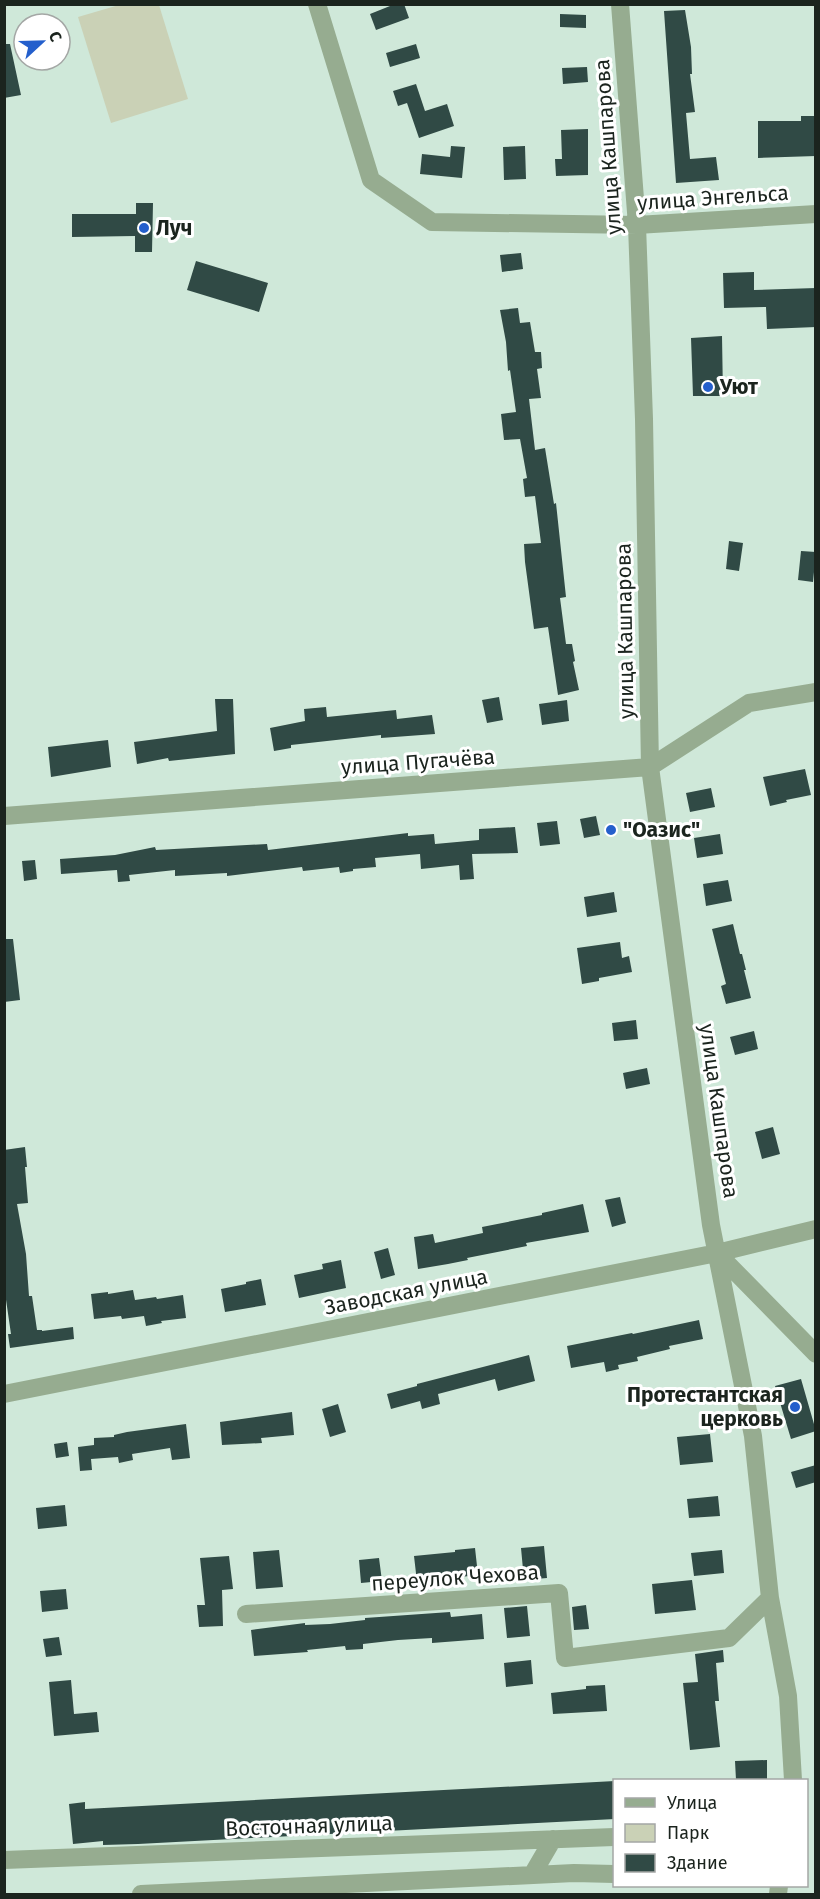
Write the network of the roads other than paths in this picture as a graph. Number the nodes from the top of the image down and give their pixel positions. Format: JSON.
{"nodes":[{"id":1,"x":317,"y":4,"type":"edge"},
{"id":2,"x":620,"y":4,"type":"edge"},
{"id":3,"x":816,"y":214,"type":"edge"},
{"id":4,"x":637,"y":225,"type":"junction"},
{"id":5,"x":816,"y":692,"type":"edge"},
{"id":6,"x":650,"y":767,"type":"junction"},
{"id":7,"x":4,"y":816,"type":"edge"},
{"id":8,"x":816,"y":1229,"type":"edge"},
{"id":9,"x":717,"y":1253,"type":"junction"},
{"id":10,"x":816,"y":1354,"type":"edge"},
{"id":11,"x":4,"y":1394,"type":"edge"},
{"id":12,"x":770,"y":1598,"type":"junction"},
{"id":13,"x":246,"y":1614,"type":"dead end"},
{"id":14,"x":793,"y":1779,"type":"edge"},
{"id":15,"x":613,"y":1837,"type":"edge"},
{"id":16,"x":553,"y":1839,"type":"junction"},
{"id":17,"x":4,"y":1860,"type":"edge"},
{"id":18,"x":613,"y":1874,"type":"edge"},
{"id":19,"x":532,"y":1875,"type":"junction"},
{"id":20,"x":141,"y":1894,"type":"edge"}],
"edges":[{"from":1,"to":4,"type":"street","name":"улица Энгельса"},
{"from":2,"to":4,"type":"street","name":"улица Кашпарова"},
{"from":3,"to":4,"type":"street","name":"улица Энгельса"},
{"from":4,"to":6,"type":"street","name":"улица Кашпарова"},
{"from":5,"to":6,"type":"street","name":"улица Пугачёва"},
{"from":6,"to":7,"type":"street","name":"улица Пугачёва"},
{"from":6,"to":9,"type":"street","name":"улица Кашпарова"},
{"from":8,"to":9,"type":"street","name":"Заводская улица"},
{"from":9,"to":10,"type":"street"},
{"from":9,"to":11,"type":"street","name":"Заводская улица"},
{"from":9,"to":12,"type":"street","name":"улица Кашпарова"},
{"from":12,"to":13,"type":"street","name":"переулок Чехова"},
{"from":12,"to":14,"type":"street","name":"улица Кашпарова"},
{"from":15,"to":16,"type":"street","name":"Восточная улица"},
{"from":16,"to":17,"type":"street","name":"Восточная улица"},
{"from":16,"to":19,"type":"street"},
{"from":18,"to":19,"type":"street"},
{"from":19,"to":20,"type":"street"}]}
